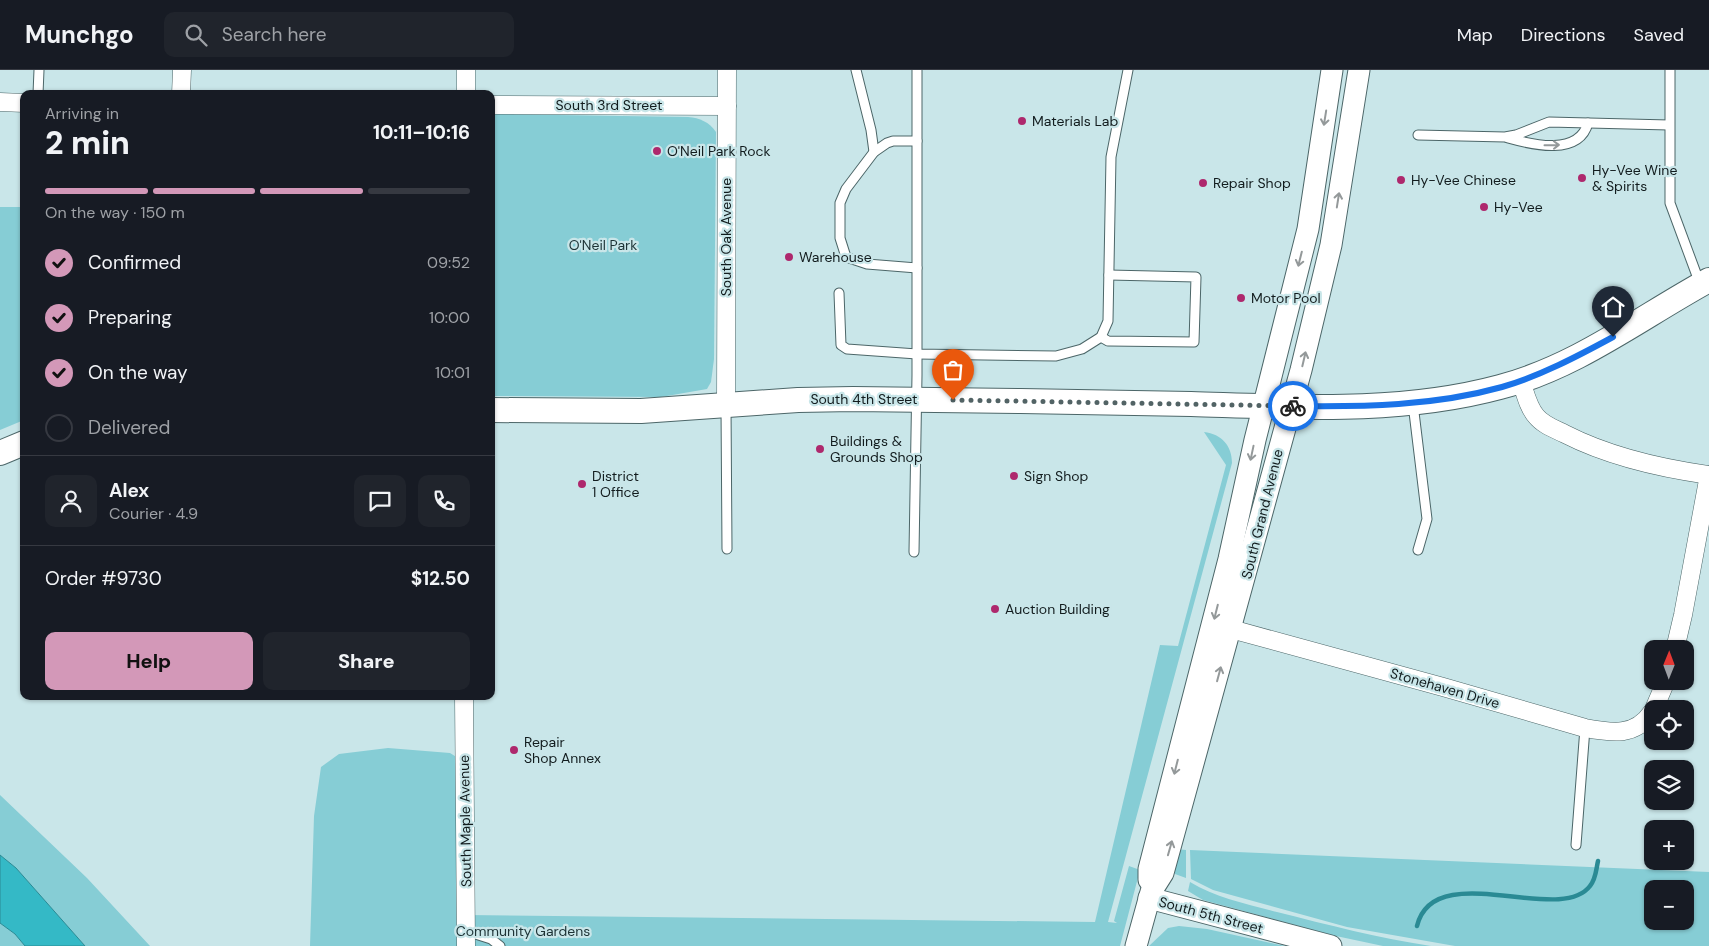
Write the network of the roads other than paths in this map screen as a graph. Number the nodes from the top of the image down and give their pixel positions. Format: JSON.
{"nodes":[{"id":1,"x":39,"y":70,"type":"edge"},
{"id":2,"x":182,"y":70,"type":"edge"},
{"id":3,"x":466,"y":70,"type":"edge"},
{"id":4,"x":727,"y":70,"type":"edge"},
{"id":5,"x":856,"y":70,"type":"edge"},
{"id":6,"x":917,"y":70,"type":"edge"},
{"id":7,"x":1128,"y":70,"type":"edge"},
{"id":8,"x":1332,"y":70,"type":"edge"},
{"id":9,"x":1359,"y":70,"type":"edge"},
{"id":10,"x":1670,"y":70,"type":"edge"},
{"id":11,"x":38,"y":90,"type":"edge"},
{"id":12,"x":182,"y":90,"type":"edge"},
{"id":13,"x":466,"y":90,"type":"edge"},
{"id":14,"x":0,"y":102,"type":"edge"},
{"id":15,"x":20,"y":103,"type":"edge"},
{"id":16,"x":495,"y":104,"type":"edge"},
{"id":17,"x":727,"y":106,"type":"junction"},
{"id":18,"x":1588,"y":123,"type":"junction"},
{"id":19,"x":1669,"y":125,"type":"junction"},
{"id":20,"x":1418,"y":134,"type":"dead end"},
{"id":21,"x":1506,"y":137,"type":"junction"},
{"id":22,"x":917,"y":141,"type":"junction"},
{"id":23,"x":874,"y":152,"type":"junction"},
{"id":24,"x":917,"y":268,"type":"junction"},
{"id":25,"x":1109,"y":275,"type":"junction"},
{"id":26,"x":1704,"y":282,"type":"edge"},
{"id":27,"x":840,"y":293,"type":"dead end"},
{"id":28,"x":1101,"y":337,"type":"junction"},
{"id":29,"x":917,"y":354,"type":"junction"},
{"id":30,"x":1520,"y":381,"type":"junction"},
{"id":31,"x":917,"y":399,"type":"junction"},
{"id":32,"x":726,"y":404,"type":"junction"},
{"id":33,"x":1412,"y":404,"type":"junction"},
{"id":34,"x":1264,"y":406,"type":"junction"},
{"id":35,"x":1290,"y":406,"type":"junction"},
{"id":36,"x":495,"y":410,"type":"edge"},
{"id":37,"x":20,"y":445,"type":"edge"},
{"id":38,"x":0,"y":453,"type":"edge"},
{"id":39,"x":1709,"y":475,"type":"edge"},
{"id":40,"x":727,"y":549,"type":"dead end"},
{"id":41,"x":1418,"y":550,"type":"dead end"},
{"id":42,"x":914,"y":552,"type":"dead end"},
{"id":43,"x":1231,"y":629,"type":"junction"},
{"id":44,"x":1676,"y":640,"type":"edge"},
{"id":45,"x":464,"y":700,"type":"edge"},
{"id":46,"x":1644,"y":722,"type":"edge"},
{"id":47,"x":1585,"y":728,"type":"junction"},
{"id":48,"x":1576,"y":845,"type":"dead end"},
{"id":49,"x":1150,"y":895,"type":"junction"},
{"id":50,"x":466,"y":938,"type":"edge"},
{"id":51,"x":500,"y":946,"type":"edge"},
{"id":52,"x":1136,"y":946,"type":"edge"},
{"id":53,"x":1331,"y":946,"type":"edge"}],
"edges":[{"from":1,"to":11,"type":"lane"},
{"from":2,"to":12,"type":"street"},
{"from":3,"to":13,"type":"street"},
{"from":4,"to":17,"type":"street","name":"South Oak Avenue"},
{"from":5,"to":23,"type":"lane"},
{"from":6,"to":22,"type":"lane"},
{"from":7,"to":25,"type":"lane"},
{"from":8,"to":34,"type":"street","name":"South Grand Avenue","one_way":true},
{"from":35,"to":9,"type":"street","name":"South Grand Avenue","one_way":true},
{"from":10,"to":19,"type":"lane"},
{"from":14,"to":15,"type":"street"},
{"from":16,"to":17,"type":"street","name":"South 3rd Street"},
{"from":17,"to":32,"type":"street","name":"South Oak Avenue"},
{"from":18,"to":19,"type":"lane"},
{"from":18,"to":21,"type":"lane"},
{"from":21,"to":18,"type":"lane","one_way":true},
{"from":19,"to":26,"type":"lane"},
{"from":20,"to":21,"type":"lane"},
{"from":22,"to":23,"type":"lane"},
{"from":22,"to":24,"type":"lane"},
{"from":23,"to":24,"type":"lane"},
{"from":24,"to":29,"type":"lane"},
{"from":25,"to":28,"type":"lane"},
{"from":25,"to":28,"type":"lane"},
{"from":26,"to":30,"type":"main road"},
{"from":27,"to":29,"type":"lane"},
{"from":28,"to":29,"type":"lane"},
{"from":29,"to":31,"type":"lane"},
{"from":30,"to":33,"type":"main road","name":"South 4th Street"},
{"from":30,"to":39,"type":"street"},
{"from":31,"to":32,"type":"main road","name":"South 4th Street"},
{"from":31,"to":34,"type":"main road","name":"South 4th Street"},
{"from":31,"to":42,"type":"lane"},
{"from":32,"to":36,"type":"main road","name":"South 4th Street"},
{"from":32,"to":40,"type":"lane"},
{"from":33,"to":35,"type":"main road","name":"South 4th Street"},
{"from":33,"to":41,"type":"lane"},
{"from":34,"to":35,"type":"main road","name":"South 4th Street"},
{"from":34,"to":49,"type":"street","name":"South Grand Avenue","one_way":true},
{"from":35,"to":43,"type":"street","name":"South Grand Avenue"},
{"from":37,"to":38,"type":"main road"},
{"from":39,"to":44,"type":"street"},
{"from":43,"to":47,"type":"street","name":"Stonehaven Drive"},
{"from":49,"to":43,"type":"street","name":"South Grand Avenue","one_way":true},
{"from":45,"to":50,"type":"street","name":"South Maple Avenue"},
{"from":46,"to":47,"type":"street","name":"Stonehaven Drive"},
{"from":47,"to":48,"type":"lane"},
{"from":49,"to":52,"type":"street","name":"South Grand Avenue"},
{"from":49,"to":53,"type":"street","name":"South 5th Street"},
{"from":50,"to":51,"type":"lane"}]}
